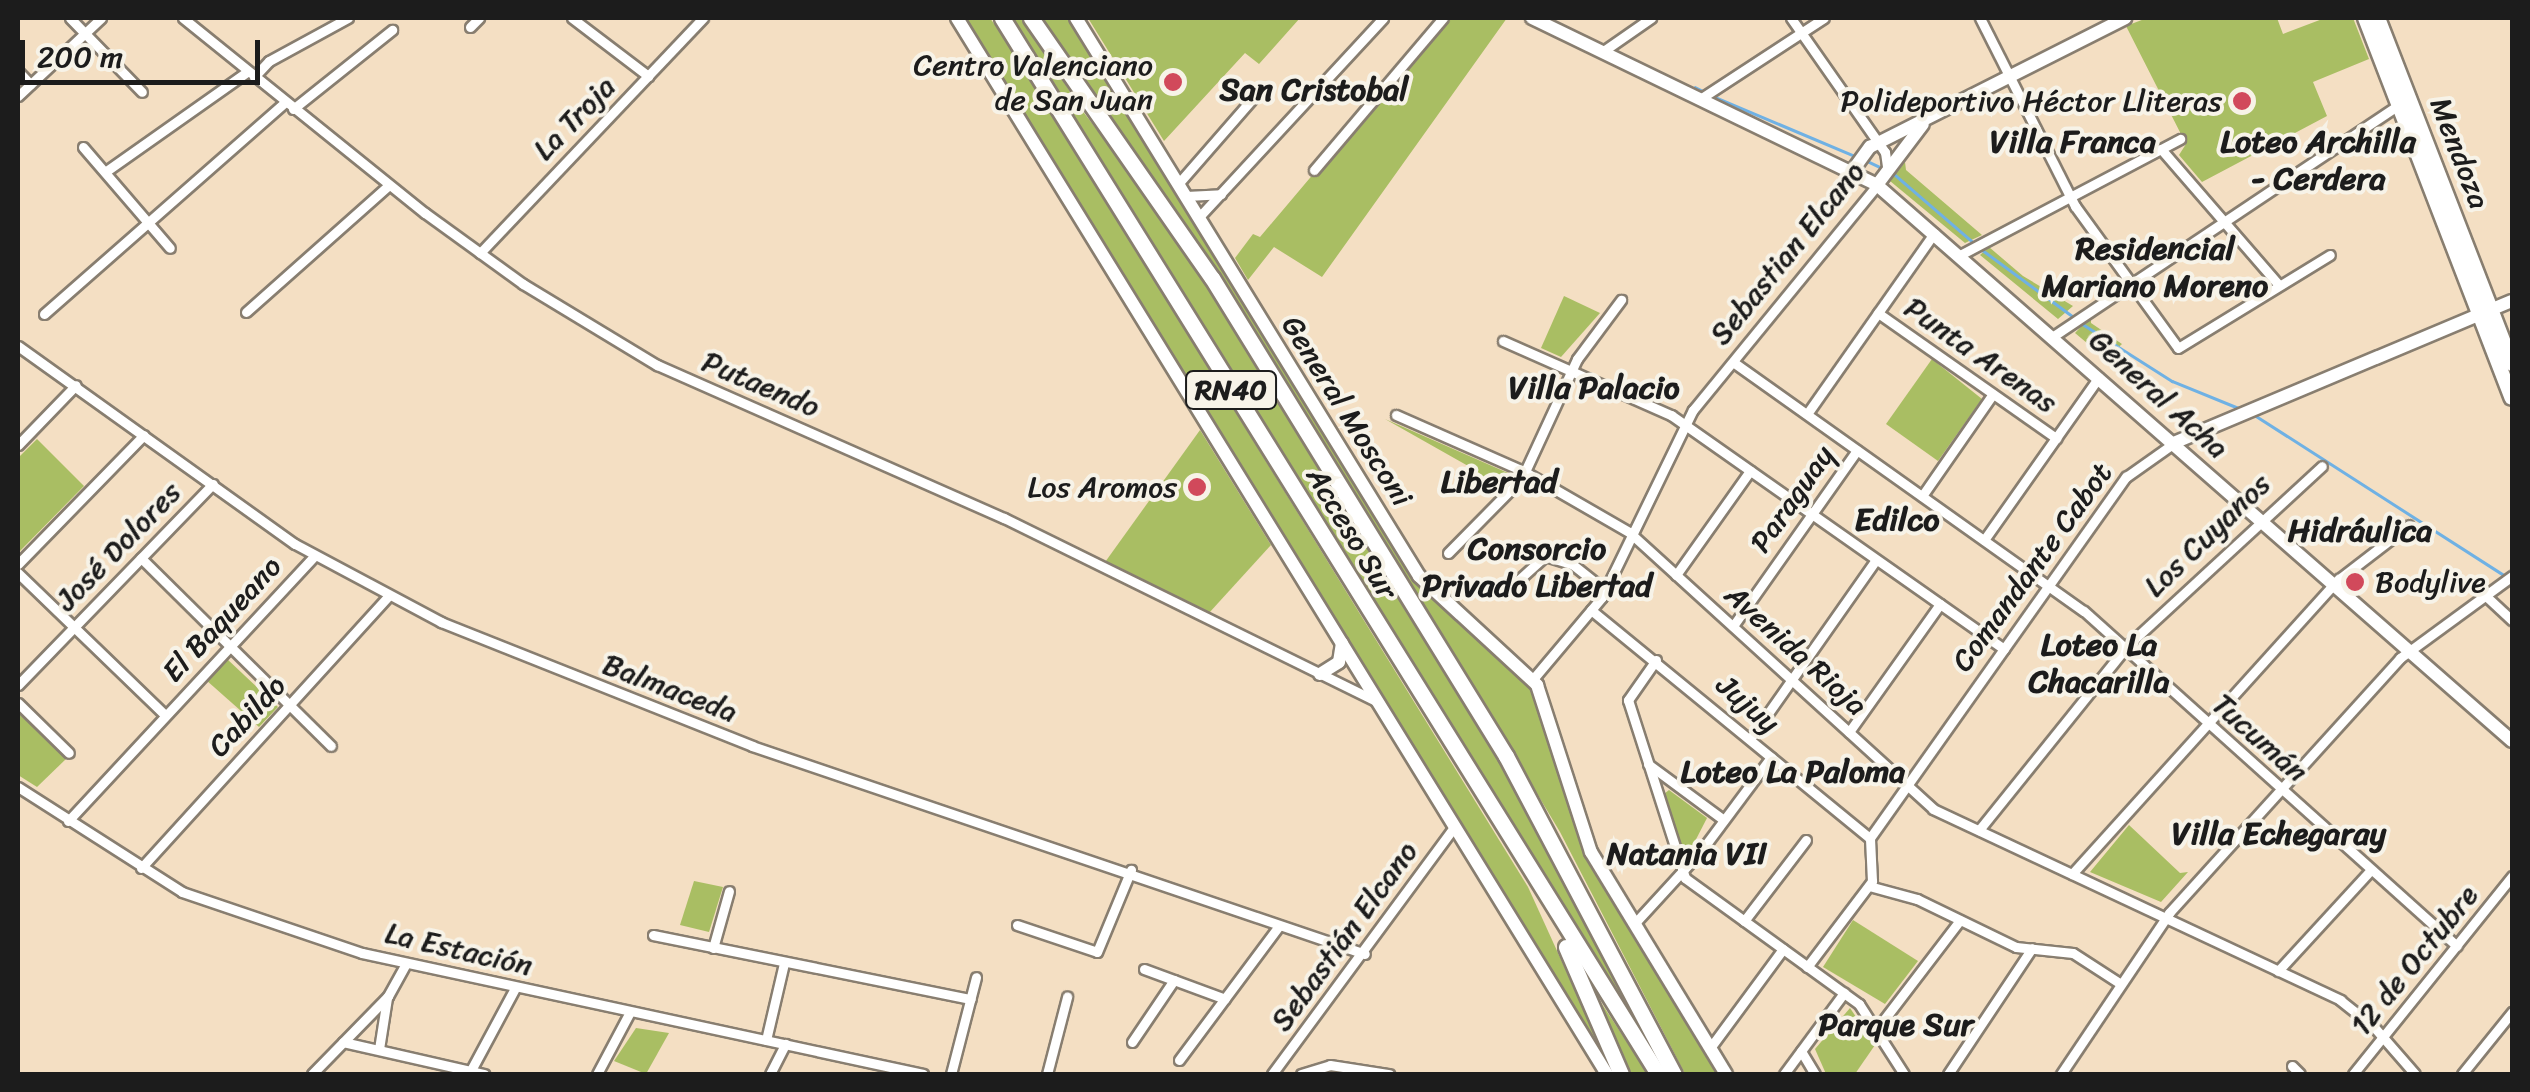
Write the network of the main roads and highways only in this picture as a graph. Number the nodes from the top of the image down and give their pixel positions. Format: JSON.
{"nodes":[{"id":1,"x":1000,"y":18,"type":"edge"},
{"id":2,"x":1031,"y":18,"type":"edge"},
{"id":3,"x":2365,"y":18,"type":"edge"},
{"id":4,"x":2378,"y":18,"type":"edge"},
{"id":5,"x":2404,"y":101,"type":"junction"},
{"id":6,"x":2484,"y":311,"type":"junction"},
{"id":7,"x":2512,"y":364,"type":"edge"},
{"id":8,"x":2512,"y":398,"type":"edge"},
{"id":9,"x":1544,"y":898,"type":"junction"},
{"id":10,"x":1669,"y":1072,"type":"edge"},
{"id":11,"x":1621,"y":1074,"type":"edge"}],
"edges":[{"from":1,"to":9,"type":"highway","name":"Acceso Sur","number":"RN40"},
{"from":2,"to":10,"type":"highway","name":"Acceso Sur","number":"RN40"},
{"from":3,"to":5,"type":"main road","name":"Mendoza"},
{"from":4,"to":5,"type":"main road","name":"Mendoza"},
{"from":5,"to":6,"type":"main road","name":"Mendoza"},
{"from":6,"to":7,"type":"main road","name":"Mendoza"},
{"from":6,"to":8,"type":"main road","name":"Mendoza"},
{"from":9,"to":10,"type":"highway","name":"Acceso Sur","number":"RN40"},
{"from":9,"to":11,"type":"highway"}]}
